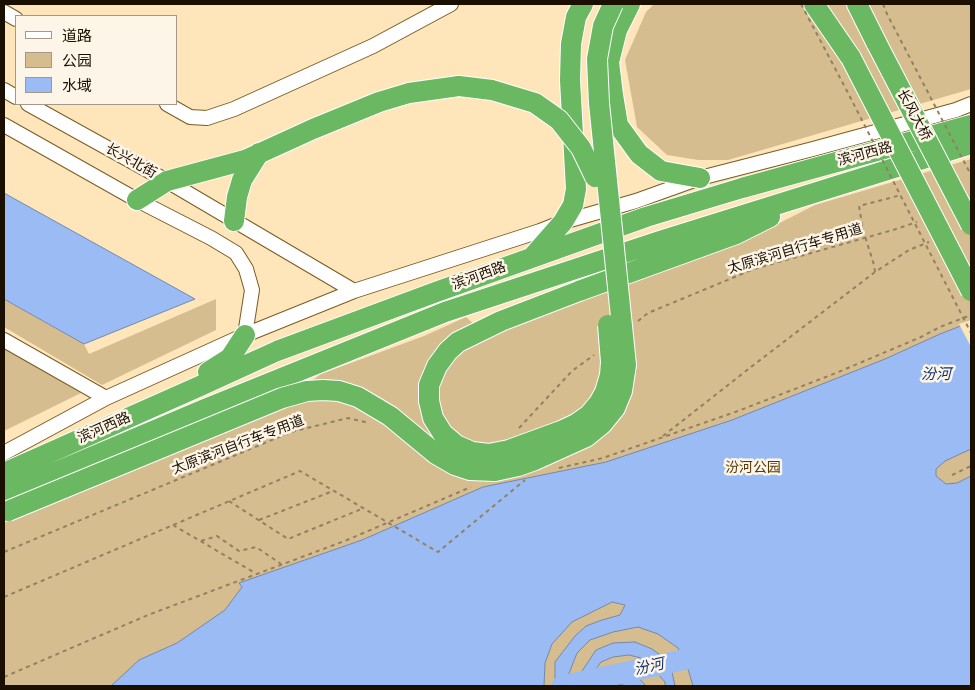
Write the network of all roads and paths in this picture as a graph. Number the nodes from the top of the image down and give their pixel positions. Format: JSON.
{"nodes":[{"id":1,"x":451,"y":4,"type":"edge"},
{"id":2,"x":583,"y":4,"type":"edge"},
{"id":3,"x":600,"y":4,"type":"edge"},
{"id":4,"x":613,"y":4,"type":"edge"},
{"id":5,"x":630,"y":4,"type":"edge"},
{"id":6,"x":801,"y":4,"type":"edge"},
{"id":7,"x":814,"y":4,"type":"edge"},
{"id":8,"x":824,"y":4,"type":"edge"},
{"id":9,"x":857,"y":4,"type":"edge"},
{"id":10,"x":864,"y":4,"type":"edge"},
{"id":11,"x":883,"y":4,"type":"edge"},
{"id":12,"x":4,"y":12,"type":"edge"},
{"id":13,"x":15,"y":18,"type":"edge"},
{"id":14,"x":877,"y":44,"type":"junction"},
{"id":15,"x":851,"y":58,"type":"junction"},
{"id":16,"x":4,"y":90,"type":"edge"},
{"id":17,"x":15,"y":96,"type":"edge"},
{"id":18,"x":971,"y":104,"type":"edge"},
{"id":19,"x":30,"y":105,"type":"edge"},
{"id":20,"x":169,"y":105,"type":"edge"},
{"id":21,"x":4,"y":125,"type":"edge"},
{"id":22,"x":971,"y":125,"type":"edge"},
{"id":23,"x":971,"y":144,"type":"edge"},
{"id":24,"x":259,"y":154,"type":"junction"},
{"id":25,"x":971,"y":174,"type":"edge"},
{"id":26,"x":595,"y":177,"type":"junction"},
{"id":27,"x":700,"y":178,"type":"junction"},
{"id":28,"x":167,"y":181,"type":"junction"},
{"id":29,"x":821,"y":191,"type":"junction"},
{"id":30,"x":901,"y":195,"type":"junction"},
{"id":31,"x":137,"y":200,"type":"junction"},
{"id":32,"x":925,"y":219,"type":"dead end"},
{"id":33,"x":234,"y":220,"type":"junction"},
{"id":34,"x":563,"y":222,"type":"junction"},
{"id":35,"x":971,"y":225,"type":"edge"},
{"id":36,"x":866,"y":238,"type":"junction"},
{"id":37,"x":936,"y":240,"type":"dead end"},
{"id":38,"x":532,"y":258,"type":"junction"},
{"id":39,"x":874,"y":272,"type":"junction"},
{"id":40,"x":354,"y":291,"type":"junction"},
{"id":41,"x":971,"y":291,"type":"edge"},
{"id":42,"x":971,"y":315,"type":"edge"},
{"id":43,"x":633,"y":325,"type":"dead end"},
{"id":44,"x":971,"y":333,"type":"edge"},
{"id":45,"x":245,"y":336,"type":"junction"},
{"id":46,"x":4,"y":340,"type":"edge"},
{"id":47,"x":595,"y":354,"type":"dead end"},
{"id":48,"x":106,"y":398,"type":"junction"},
{"id":49,"x":153,"y":407,"type":"junction"},
{"id":50,"x":370,"y":423,"type":"dead end"},
{"id":51,"x":516,"y":432,"type":"dead end"},
{"id":52,"x":661,"y":438,"type":"junction"},
{"id":53,"x":4,"y":452,"type":"edge"},
{"id":54,"x":971,"y":466,"type":"edge"},
{"id":55,"x":554,"y":469,"type":"dead end"},
{"id":56,"x":105,"y":471,"type":"junction"},
{"id":57,"x":4,"y":473,"type":"edge"},
{"id":58,"x":952,"y":475,"type":"dead end"},
{"id":59,"x":41,"y":478,"type":"junction"},
{"id":60,"x":527,"y":479,"type":"dead end"},
{"id":61,"x":471,"y":487,"type":"dead end"},
{"id":62,"x":334,"y":490,"type":"junction"},
{"id":63,"x":229,"y":501,"type":"junction"},
{"id":64,"x":5,"y":506,"type":"edge"},
{"id":65,"x":364,"y":508,"type":"junction"},
{"id":66,"x":259,"y":520,"type":"junction"},
{"id":67,"x":388,"y":522,"type":"junction"},
{"id":68,"x":173,"y":525,"type":"junction"},
{"id":69,"x":201,"y":541,"type":"junction"},
{"id":70,"x":4,"y":552,"type":"edge"},
{"id":71,"x":282,"y":564,"type":"junction"},
{"id":72,"x":256,"y":574,"type":"junction"},
{"id":73,"x":4,"y":597,"type":"edge"},
{"id":74,"x":4,"y":677,"type":"edge"}],
"edges":[{"from":1,"to":20,"type":"street"},
{"from":2,"to":34,"type":"highway"},
{"from":3,"to":26,"type":"highway"},
{"from":4,"to":56,"type":"highway","bridge":true},
{"from":5,"to":27,"type":"highway"},
{"from":6,"to":30,"type":"path","bridge":true},
{"from":7,"to":15,"type":"highway"},
{"from":8,"to":15,"type":"highway"},
{"from":9,"to":14,"type":"highway","name":"长风大桥"},
{"from":10,"to":14,"type":"highway"},
{"from":11,"to":25,"type":"path","bridge":true},
{"from":12,"to":13,"type":"street"},
{"from":14,"to":35,"type":"highway","name":"长风大桥","bridge":true},
{"from":15,"to":41,"type":"highway","bridge":true},
{"from":16,"to":17,"type":"street"},
{"from":18,"to":27,"type":"street"},
{"from":19,"to":28,"type":"street","name":"长兴北街"},
{"from":21,"to":31,"type":"street"},
{"from":22,"to":38,"type":"highway","name":"滨河西路"},
{"from":23,"to":29,"type":"highway","name":"滨河西路"},
{"from":24,"to":26,"type":"highway","bridge":true},
{"from":24,"to":28,"type":"highway"},
{"from":24,"to":33,"type":"highway"},
{"from":26,"to":29,"type":"highway","bridge":true},
{"from":27,"to":34,"type":"street"},
{"from":28,"to":31,"type":"highway"},
{"from":28,"to":33,"type":"street","name":"长兴北街"},
{"from":29,"to":59,"type":"highway","name":"滨河西路"},
{"from":30,"to":36,"type":"path"},
{"from":30,"to":44,"type":"path","bridge":true},
{"from":31,"to":45,"type":"street"},
{"from":32,"to":36,"type":"path","name":"太原滨河自行车专用道"},
{"from":33,"to":40,"type":"street","name":"长兴北街"},
{"from":34,"to":38,"type":"highway"},
{"from":34,"to":40,"type":"street"},
{"from":36,"to":39,"type":"path"},
{"from":36,"to":43,"type":"path","name":"太原滨河自行车专用道"},
{"from":37,"to":39,"type":"path"},
{"from":38,"to":49,"type":"highway","name":"滨河西路"},
{"from":39,"to":52,"type":"path"},
{"from":40,"to":45,"type":"street"},
{"from":42,"to":52,"type":"path"},
{"from":45,"to":48,"type":"street"},
{"from":45,"to":49,"type":"highway"},
{"from":46,"to":48,"type":"street"},
{"from":47,"to":51,"type":"path"},
{"from":48,"to":53,"type":"street"},
{"from":49,"to":57,"type":"highway","name":"滨河西路"},
{"from":50,"to":70,"type":"path","name":"太原滨河自行车专用道"},
{"from":52,"to":55,"type":"path"},
{"from":54,"to":58,"type":"path"},
{"from":56,"to":59,"type":"highway"},
{"from":56,"to":64,"type":"highway","bridge":true},
{"from":59,"to":64,"type":"highway","name":"滨河西路"},
{"from":60,"to":67,"type":"path"},
{"from":61,"to":67,"type":"path"},
{"from":62,"to":63,"type":"path"},
{"from":62,"to":65,"type":"path"},
{"from":62,"to":66,"type":"path"},
{"from":63,"to":66,"type":"path"},
{"from":63,"to":68,"type":"path"},
{"from":65,"to":66,"type":"path"},
{"from":65,"to":67,"type":"path"},
{"from":67,"to":71,"type":"path"},
{"from":68,"to":69,"type":"path"},
{"from":68,"to":73,"type":"path"},
{"from":69,"to":71,"type":"path"},
{"from":69,"to":72,"type":"path"},
{"from":71,"to":72,"type":"path"},
{"from":72,"to":74,"type":"path"}]}
